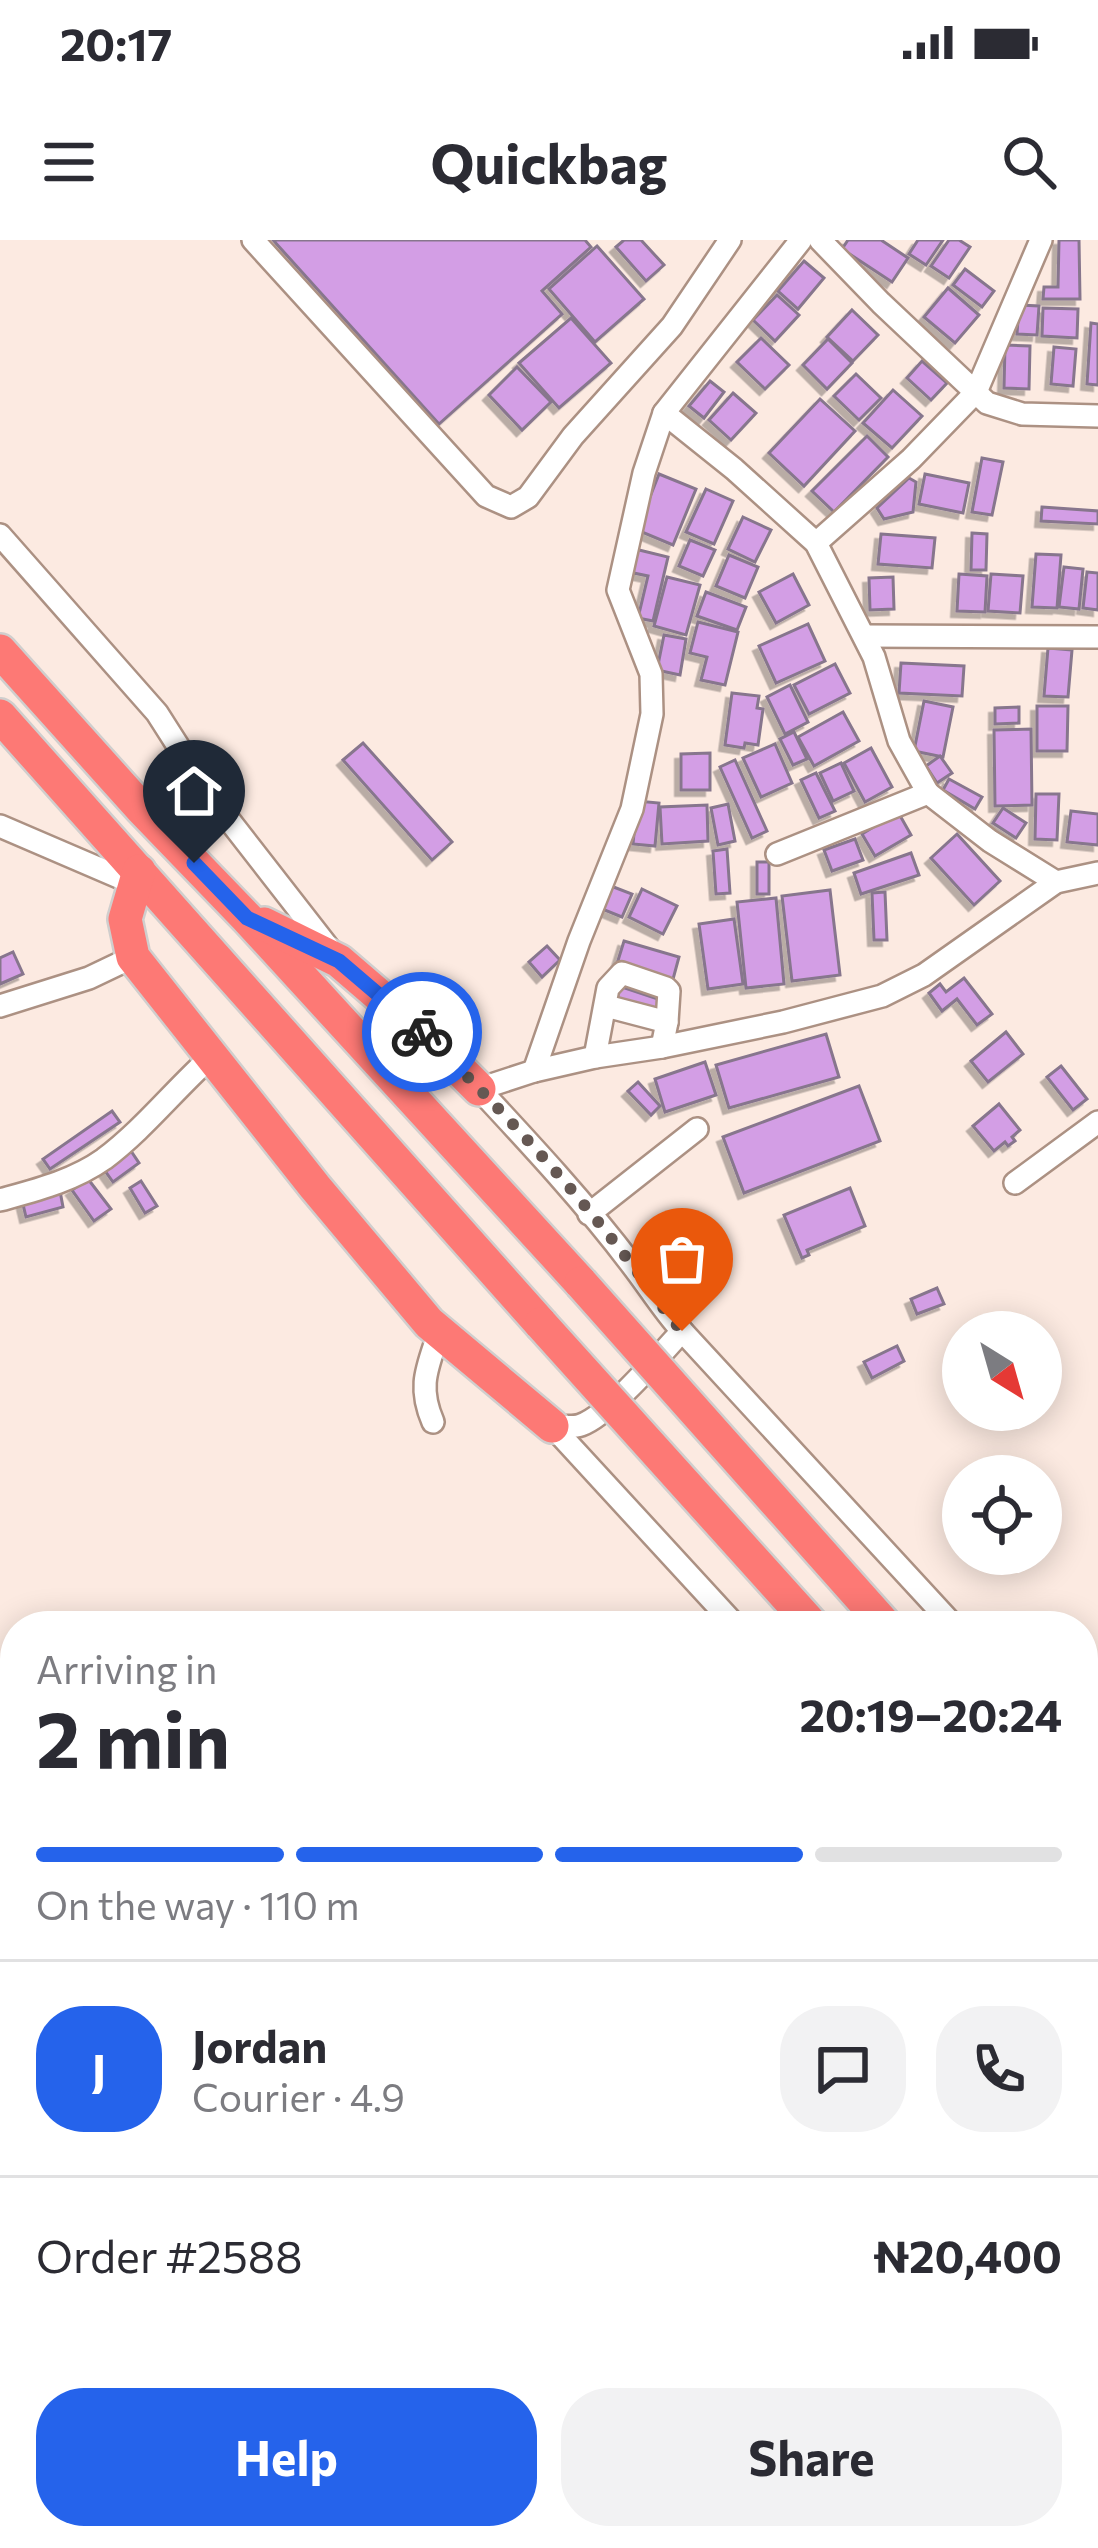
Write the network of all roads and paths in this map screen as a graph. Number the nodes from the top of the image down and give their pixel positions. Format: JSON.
{"nodes":[{"id":1,"x":253,"y":240,"type":"edge"},
{"id":2,"x":730,"y":240,"type":"edge"},
{"id":3,"x":801,"y":240,"type":"edge"},
{"id":4,"x":820,"y":240,"type":"edge"},
{"id":5,"x":1041,"y":240,"type":"edge"},
{"id":6,"x":976,"y":392,"type":"junction"},
{"id":7,"x":664,"y":413,"type":"junction"},
{"id":8,"x":1098,"y":416,"type":"edge"},
{"id":9,"x":0,"y":535,"type":"edge"},
{"id":10,"x":816,"y":543,"type":"junction"},
{"id":11,"x":865,"y":636,"type":"junction"},
{"id":12,"x":1098,"y":637,"type":"edge"},
{"id":13,"x":0,"y":651,"type":"edge"},
{"id":14,"x":0,"y":716,"type":"edge"},
{"id":15,"x":928,"y":793,"type":"junction"},
{"id":16,"x":0,"y":826,"type":"edge"},
{"id":17,"x":777,"y":854,"type":"dead end"},
{"id":18,"x":1098,"y":873,"type":"edge"},
{"id":19,"x":137,"y":878,"type":"junction"},
{"id":20,"x":1056,"y":882,"type":"junction"},
{"id":21,"x":247,"y":918,"type":"junction"},
{"id":22,"x":133,"y":957,"type":"junction"},
{"id":23,"x":339,"y":961,"type":"junction"},
{"id":24,"x":0,"y":1006,"type":"edge"},
{"id":25,"x":606,"y":1006,"type":"junction"},
{"id":26,"x":667,"y":1022,"type":"junction"},
{"id":27,"x":662,"y":1047,"type":"junction"},
{"id":28,"x":212,"y":1056,"type":"junction"},
{"id":29,"x":596,"y":1057,"type":"junction"},
{"id":30,"x":534,"y":1071,"type":"junction"},
{"id":31,"x":479,"y":1089,"type":"junction"},
{"id":32,"x":1098,"y":1122,"type":"edge"},
{"id":33,"x":697,"y":1129,"type":"dead end"},
{"id":34,"x":1015,"y":1183,"type":"dead end"},
{"id":35,"x":0,"y":1200,"type":"edge"},
{"id":36,"x":589,"y":1214,"type":"junction"},
{"id":37,"x":682,"y":1331,"type":"junction"},
{"id":38,"x":439,"y":1332,"type":"junction"},
{"id":39,"x":433,"y":1422,"type":"dead end"},
{"id":40,"x":552,"y":1426,"type":"junction"},
{"id":41,"x":722,"y":1611,"type":"edge"},
{"id":42,"x":799,"y":1611,"type":"edge"},
{"id":43,"x":873,"y":1611,"type":"edge"},
{"id":44,"x":940,"y":1611,"type":"edge"}],
"edges":[{"from":1,"to":2,"type":"street"},
{"from":3,"to":7,"type":"street"},
{"from":4,"to":6,"type":"street"},
{"from":5,"to":6,"type":"street"},
{"from":6,"to":8,"type":"street"},
{"from":6,"to":10,"type":"street"},
{"from":7,"to":10,"type":"street"},
{"from":7,"to":30,"type":"street"},
{"from":9,"to":23,"type":"street"},
{"from":10,"to":11,"type":"street"},
{"from":11,"to":12,"type":"street"},
{"from":11,"to":15,"type":"street"},
{"from":13,"to":21,"type":"highway"},
{"from":14,"to":19,"type":"highway"},
{"from":15,"to":17,"type":"street"},
{"from":15,"to":20,"type":"street"},
{"from":16,"to":19,"type":"street"},
{"from":18,"to":20,"type":"street"},
{"from":19,"to":22,"type":"highway"},
{"from":19,"to":42,"type":"highway","bridge":true},
{"from":20,"to":27,"type":"street"},
{"from":21,"to":23,"type":"highway"},
{"from":21,"to":43,"type":"highway","bridge":true},
{"from":22,"to":24,"type":"street"},
{"from":22,"to":28,"type":"highway"},
{"from":23,"to":31,"type":"highway"},
{"from":25,"to":26,"type":"street"},
{"from":25,"to":26,"type":"street"},
{"from":25,"to":29,"type":"street"},
{"from":26,"to":27,"type":"street"},
{"from":27,"to":29,"type":"street"},
{"from":28,"to":35,"type":"street"},
{"from":28,"to":38,"type":"highway"},
{"from":29,"to":30,"type":"street"},
{"from":30,"to":31,"type":"street"},
{"from":31,"to":36,"type":"street"},
{"from":32,"to":34,"type":"street"},
{"from":33,"to":36,"type":"street"},
{"from":36,"to":37,"type":"street"},
{"from":37,"to":40,"type":"street"},
{"from":37,"to":44,"type":"street"},
{"from":38,"to":39,"type":"street"},
{"from":38,"to":40,"type":"highway"},
{"from":40,"to":41,"type":"street"}]}
